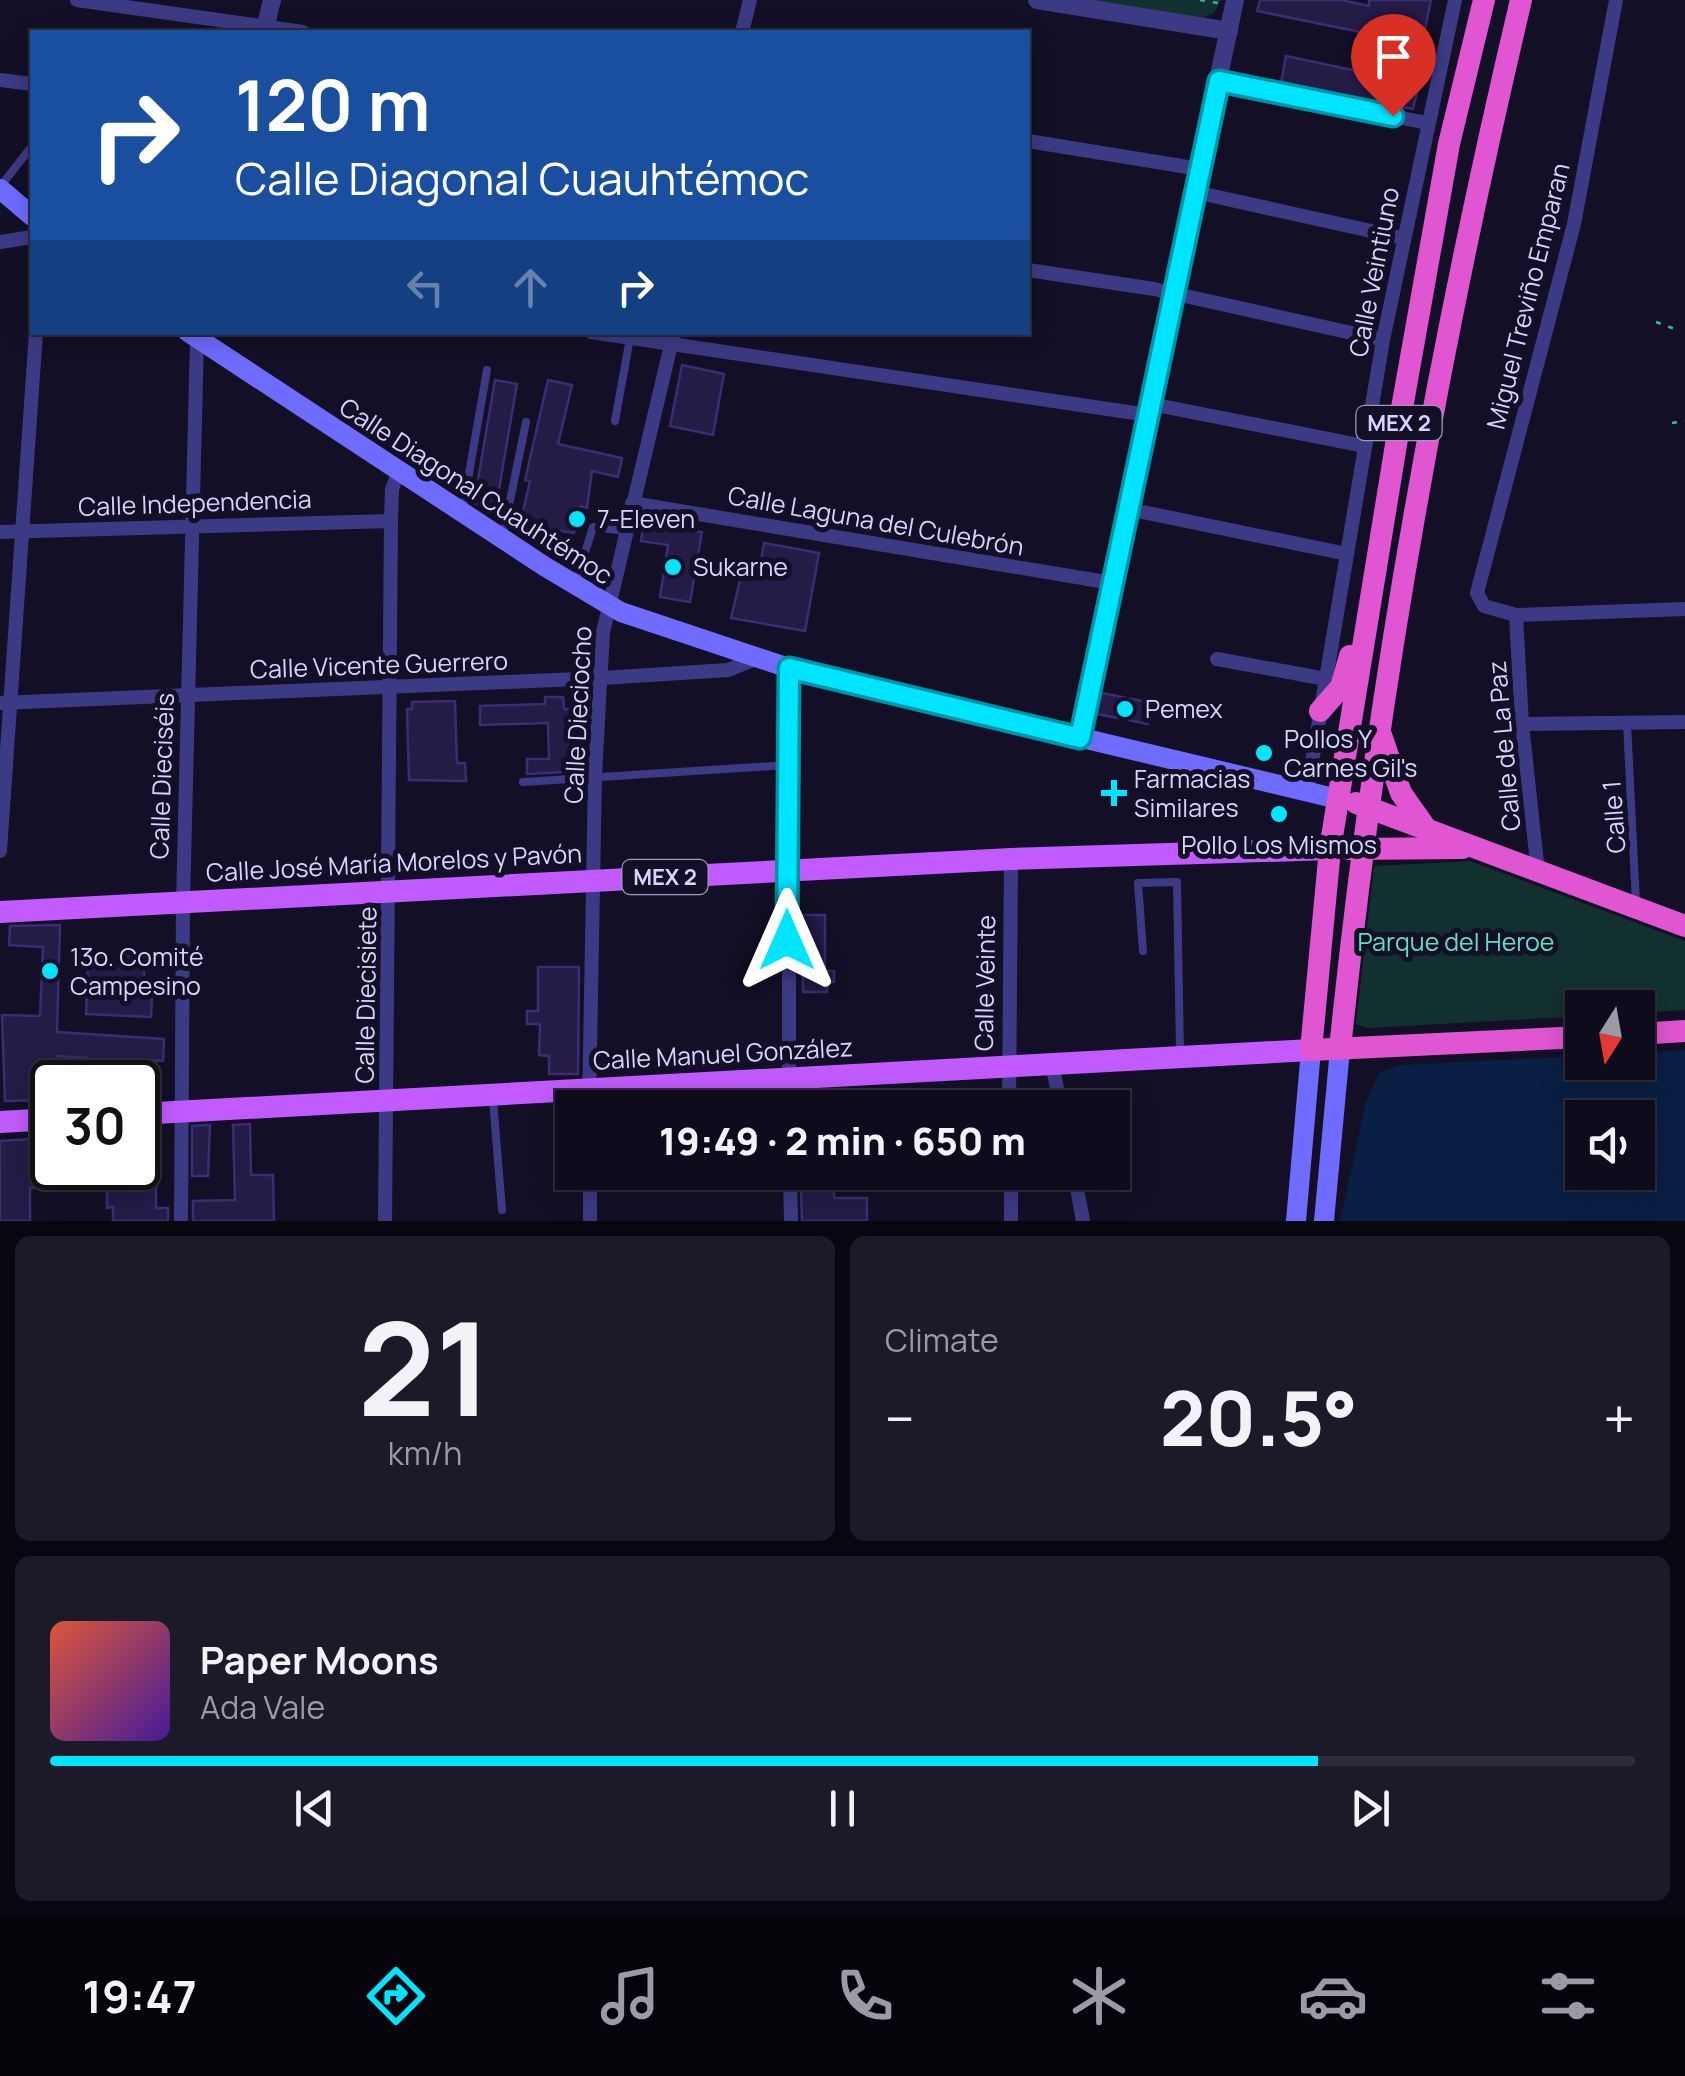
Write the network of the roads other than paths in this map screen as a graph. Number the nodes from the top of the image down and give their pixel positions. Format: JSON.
{"nodes":[{"id":1,"x":77,"y":0,"type":"edge"},
{"id":2,"x":272,"y":0,"type":"edge"},
{"id":3,"x":750,"y":0,"type":"edge"},
{"id":4,"x":1037,"y":0,"type":"edge"},
{"id":5,"x":1236,"y":0,"type":"edge"},
{"id":6,"x":1455,"y":0,"type":"edge"},
{"id":7,"x":1484,"y":0,"type":"edge"},
{"id":8,"x":1521,"y":0,"type":"edge"},
{"id":9,"x":1616,"y":0,"type":"edge"},
{"id":10,"x":265,"y":30,"type":"edge"},
{"id":11,"x":742,"y":30,"type":"edge"},
{"id":12,"x":1230,"y":31,"type":"junction"},
{"id":13,"x":0,"y":80,"type":"edge"},
{"id":14,"x":1219,"y":81,"type":"junction"},
{"id":15,"x":30,"y":84,"type":"edge"},
{"id":16,"x":1428,"y":122,"type":"junction"},
{"id":17,"x":1030,"y":141,"type":"edge"},
{"id":18,"x":30,"y":149,"type":"edge"},
{"id":19,"x":1200,"y":168,"type":"junction"},
{"id":20,"x":0,"y":188,"type":"edge"},
{"id":21,"x":1195,"y":192,"type":"junction"},
{"id":22,"x":30,"y":214,"type":"edge"},
{"id":23,"x":30,"y":237,"type":"edge"},
{"id":24,"x":1403,"y":238,"type":"junction"},
{"id":25,"x":0,"y":242,"type":"edge"},
{"id":26,"x":1030,"y":270,"type":"edge"},
{"id":27,"x":1174,"y":294,"type":"junction"},
{"id":28,"x":36,"y":335,"type":"edge"},
{"id":29,"x":194,"y":335,"type":"edge"},
{"id":30,"x":610,"y":335,"type":"edge"},
{"id":31,"x":630,"y":338,"type":"junction"},
{"id":32,"x":672,"y":338,"type":"edge"},
{"id":33,"x":1383,"y":340,"type":"junction"},
{"id":34,"x":487,"y":370,"type":"dead end"},
{"id":35,"x":1150,"y":410,"type":"junction"},
{"id":36,"x":614,"y":421,"type":"dead end"},
{"id":37,"x":526,"y":422,"type":"dead end"},
{"id":38,"x":1364,"y":446,"type":"junction"},
{"id":39,"x":399,"y":472,"type":"junction"},
{"id":40,"x":632,"y":502,"type":"junction"},
{"id":41,"x":1128,"y":509,"type":"junction"},
{"id":42,"x":462,"y":513,"type":"junction"},
{"id":43,"x":391,"y":521,"type":"junction"},
{"id":44,"x":192,"y":525,"type":"junction"},
{"id":45,"x":22,"y":531,"type":"junction"},
{"id":46,"x":626,"y":531,"type":"junction"},
{"id":47,"x":0,"y":532,"type":"edge"},
{"id":48,"x":502,"y":539,"type":"junction"},
{"id":49,"x":1346,"y":554,"type":"junction"},
{"id":50,"x":1112,"y":583,"type":"junction"},
{"id":51,"x":574,"y":586,"type":"junction"},
{"id":52,"x":1372,"y":603,"type":"junction"},
{"id":53,"x":608,"y":605,"type":"junction"},
{"id":54,"x":1685,"y":610,"type":"edge"},
{"id":55,"x":1516,"y":615,"type":"junction"},
{"id":56,"x":758,"y":658,"type":"junction"},
{"id":57,"x":1217,"y":659,"type":"dead end"},
{"id":58,"x":789,"y":668,"type":"junction"},
{"id":59,"x":602,"y":678,"type":"junction"},
{"id":60,"x":1326,"y":679,"type":"junction"},
{"id":61,"x":389,"y":687,"type":"junction"},
{"id":62,"x":190,"y":696,"type":"junction"},
{"id":63,"x":5,"y":702,"type":"edge"},
{"id":64,"x":1320,"y":711,"type":"junction"},
{"id":65,"x":1685,"y":722,"type":"edge"},
{"id":66,"x":1627,"y":723,"type":"junction"},
{"id":67,"x":1522,"y":724,"type":"junction"},
{"id":68,"x":1378,"y":725,"type":"junction"},
{"id":69,"x":1080,"y":738,"type":"junction"},
{"id":70,"x":788,"y":765,"type":"junction"},
{"id":71,"x":595,"y":774,"type":"junction"},
{"id":72,"x":523,"y":782,"type":"dead end"},
{"id":73,"x":1306,"y":792,"type":"junction"},
{"id":74,"x":1338,"y":798,"type":"junction"},
{"id":75,"x":1367,"y":805,"type":"junction"},
{"id":76,"x":1428,"y":830,"type":"junction"},
{"id":77,"x":1473,"y":848,"type":"junction"},
{"id":78,"x":1330,"y":849,"type":"junction"},
{"id":79,"x":1360,"y":849,"type":"junction"},
{"id":80,"x":0,"y":850,"type":"edge"},
{"id":81,"x":1011,"y":860,"type":"junction"},
{"id":82,"x":786,"y":870,"type":"junction"},
{"id":83,"x":1538,"y":872,"type":"junction"},
{"id":84,"x":594,"y":880,"type":"junction"},
{"id":85,"x":390,"y":892,"type":"junction"},
{"id":86,"x":183,"y":902,"type":"junction"},
{"id":87,"x":1636,"y":908,"type":"junction"},
{"id":88,"x":0,"y":912,"type":"edge"},
{"id":89,"x":1685,"y":926,"type":"edge"},
{"id":90,"x":1143,"y":951,"type":"dead end"},
{"id":91,"x":1685,"y":1032,"type":"edge"},
{"id":92,"x":1655,"y":1033,"type":"edge"},
{"id":93,"x":1565,"y":1038,"type":"edge"},
{"id":94,"x":1340,"y":1049,"type":"junction"},
{"id":95,"x":1310,"y":1050,"type":"junction"},
{"id":96,"x":1180,"y":1057,"type":"junction"},
{"id":97,"x":1052,"y":1064,"type":"junction"},
{"id":98,"x":1009,"y":1066,"type":"junction"},
{"id":99,"x":788,"y":1078,"type":"junction"},
{"id":100,"x":589,"y":1090,"type":"edge"},
{"id":101,"x":669,"y":1090,"type":"edge"},
{"id":102,"x":788,"y":1090,"type":"edge"},
{"id":103,"x":1010,"y":1090,"type":"edge"},
{"id":104,"x":1057,"y":1090,"type":"edge"},
{"id":105,"x":492,"y":1094,"type":"junction"},
{"id":106,"x":555,"y":1097,"type":"edge"},
{"id":107,"x":387,"y":1100,"type":"junction"},
{"id":108,"x":183,"y":1112,"type":"junction"},
{"id":109,"x":160,"y":1113,"type":"edge"},
{"id":110,"x":30,"y":1120,"type":"edge"},
{"id":111,"x":0,"y":1122,"type":"edge"},
{"id":112,"x":590,"y":1190,"type":"edge"},
{"id":113,"x":790,"y":1190,"type":"edge"},
{"id":114,"x":1010,"y":1190,"type":"edge"},
{"id":115,"x":1077,"y":1190,"type":"edge"},
{"id":116,"x":502,"y":1210,"type":"dead end"},
{"id":117,"x":181,"y":1221,"type":"edge"},
{"id":118,"x":385,"y":1221,"type":"edge"},
{"id":119,"x":590,"y":1221,"type":"edge"},
{"id":120,"x":791,"y":1221,"type":"edge"},
{"id":121,"x":1011,"y":1221,"type":"edge"},
{"id":122,"x":1083,"y":1221,"type":"edge"},
{"id":123,"x":1296,"y":1221,"type":"edge"},
{"id":124,"x":1324,"y":1221,"type":"edge"}],
"edges":[{"from":1,"to":10,"type":"street"},
{"from":2,"to":10,"type":"street"},
{"from":3,"to":11,"type":"street"},
{"from":4,"to":12,"type":"street"},
{"from":5,"to":12,"type":"street"},
{"from":6,"to":16,"type":"street","name":"Calle Veintiuno"},
{"from":7,"to":52,"type":"highway","number":"MEX 2"},
{"from":8,"to":68,"type":"highway","number":"MEX 2"},
{"from":9,"to":55,"type":"street","name":"Miguel Treviño Emparan"},
{"from":12,"to":14,"type":"street"},
{"from":13,"to":15,"type":"street"},
{"from":14,"to":16,"type":"street"},
{"from":14,"to":19,"type":"street"},
{"from":16,"to":24,"type":"street","name":"Calle Veintiuno"},
{"from":17,"to":19,"type":"street"},
{"from":18,"to":20,"type":"lane"},
{"from":19,"to":21,"type":"street"},
{"from":20,"to":22,"type":"main road"},
{"from":21,"to":24,"type":"street"},
{"from":21,"to":27,"type":"street"},
{"from":23,"to":25,"type":"street"},
{"from":24,"to":33,"type":"street","name":"Calle Veintiuno"},
{"from":26,"to":27,"type":"street"},
{"from":27,"to":33,"type":"street"},
{"from":27,"to":35,"type":"street"},
{"from":28,"to":45,"type":"street"},
{"from":29,"to":39,"type":"main road","name":"Calle Diagonal Cuauhtémoc"},
{"from":29,"to":44,"type":"street","name":"Calle Dieciséis"},
{"from":30,"to":31,"type":"street"},
{"from":31,"to":32,"type":"street"},
{"from":31,"to":36,"type":"lane"},
{"from":32,"to":35,"type":"street"},
{"from":32,"to":40,"type":"street","name":"Calle Dieciocho"},
{"from":33,"to":38,"type":"street","name":"Calle Veintiuno"},
{"from":34,"to":42,"type":"lane"},
{"from":35,"to":38,"type":"street"},
{"from":35,"to":41,"type":"street"},
{"from":37,"to":48,"type":"lane"},
{"from":38,"to":49,"type":"street","name":"Calle Veintiuno"},
{"from":39,"to":42,"type":"main road","name":"Calle Diagonal Cuauhtémoc"},
{"from":39,"to":43,"type":"street","name":"Calle Diecisiete"},
{"from":40,"to":46,"type":"street","name":"Calle Dieciocho"},
{"from":40,"to":50,"type":"street","name":"Calle Laguna del Culebrón"},
{"from":41,"to":49,"type":"street"},
{"from":41,"to":50,"type":"street"},
{"from":42,"to":48,"type":"main road","name":"Calle Diagonal Cuauhtémoc"},
{"from":43,"to":44,"type":"street","name":"Calle Independencia"},
{"from":43,"to":61,"type":"street","name":"Calle Diecisiete"},
{"from":44,"to":45,"type":"street","name":"Calle Independencia"},
{"from":44,"to":62,"type":"street","name":"Calle Dieciséis"},
{"from":45,"to":47,"type":"street","name":"Calle Independencia"},
{"from":45,"to":63,"type":"street"},
{"from":46,"to":51,"type":"lane"},
{"from":46,"to":53,"type":"street","name":"Calle Dieciocho"},
{"from":48,"to":51,"type":"main road","name":"Calle Diagonal Cuauhtémoc"},
{"from":49,"to":60,"type":"street","name":"Calle Veintiuno"},
{"from":50,"to":69,"type":"street"},
{"from":51,"to":53,"type":"main road","name":"Calle Diagonal Cuauhtémoc"},
{"from":52,"to":64,"type":"highway"},
{"from":52,"to":74,"type":"highway","number":"MEX 2"},
{"from":53,"to":56,"type":"main road","name":"Calle Diagonal Cuauhtémoc"},
{"from":53,"to":59,"type":"street","name":"Calle Dieciocho"},
{"from":54,"to":55,"type":"street"},
{"from":55,"to":67,"type":"street","name":"Calle de La Paz"},
{"from":56,"to":58,"type":"main road","name":"Calle Diagonal Cuauhtémoc"},
{"from":56,"to":59,"type":"street","name":"Calle Vicente Guerrero"},
{"from":57,"to":60,"type":"street"},
{"from":58,"to":69,"type":"main road","name":"Calle Diagonal Cuauhtémoc"},
{"from":58,"to":70,"type":"street"},
{"from":59,"to":61,"type":"street","name":"Calle Vicente Guerrero"},
{"from":59,"to":71,"type":"street","name":"Calle Dieciocho"},
{"from":60,"to":64,"type":"street","name":"Calle Veintiuno"},
{"from":61,"to":62,"type":"street","name":"Calle Vicente Guerrero"},
{"from":61,"to":85,"type":"street","name":"Calle Diecisiete"},
{"from":62,"to":63,"type":"street","name":"Calle Vicente Guerrero"},
{"from":62,"to":86,"type":"street","name":"Calle Dieciséis"},
{"from":63,"to":80,"type":"street"},
{"from":64,"to":73,"type":"street","name":"Calle Veintiuno"},
{"from":65,"to":66,"type":"street"},
{"from":66,"to":67,"type":"street"},
{"from":66,"to":87,"type":"lane","name":"Calle 1"},
{"from":67,"to":83,"type":"street","name":"Calle de La Paz"},
{"from":68,"to":75,"type":"highway","number":"MEX 2"},
{"from":68,"to":76,"type":"highway"},
{"from":69,"to":73,"type":"main road","name":"Calle Diagonal Cuauhtémoc"},
{"from":70,"to":71,"type":"lane"},
{"from":70,"to":82,"type":"street"},
{"from":71,"to":72,"type":"lane"},
{"from":71,"to":84,"type":"street","name":"Calle Dieciocho"},
{"from":73,"to":74,"type":"main road","name":"Calle Diagonal Cuauhtémoc"},
{"from":74,"to":75,"type":"highway"},
{"from":74,"to":78,"type":"highway","number":"MEX 2"},
{"from":75,"to":76,"type":"highway"},
{"from":75,"to":79,"type":"highway","number":"MEX 2"},
{"from":76,"to":77,"type":"highway"},
{"from":77,"to":79,"type":"highway","number":"MEX 2"},
{"from":77,"to":83,"type":"highway","number":"MEX 2"},
{"from":78,"to":79,"type":"highway","number":"MEX 2"},
{"from":78,"to":81,"type":"main road","name":"Calle José María Morelos y Pavón","number":"MEX 2"},
{"from":78,"to":95,"type":"highway","number":"MEX 2"},
{"from":79,"to":94,"type":"highway","number":"MEX 2"},
{"from":81,"to":82,"type":"main road","name":"Calle José María Morelos y Pavón","number":"MEX 2"},
{"from":81,"to":98,"type":"street","name":"Calle Veinte"},
{"from":82,"to":84,"type":"main road","name":"Calle José María Morelos y Pavón","number":"MEX 2"},
{"from":82,"to":99,"type":"street"},
{"from":83,"to":87,"type":"highway","number":"MEX 2"},
{"from":84,"to":85,"type":"main road","name":"Calle José María Morelos y Pavón","number":"MEX 2"},
{"from":84,"to":100,"type":"street","name":"Calle Dieciocho"},
{"from":85,"to":86,"type":"main road","name":"Calle José María Morelos y Pavón","number":"MEX 2"},
{"from":85,"to":107,"type":"street","name":"Calle Diecisiete"},
{"from":86,"to":88,"type":"main road","name":"Calle José María Morelos y Pavón","number":"MEX 2"},
{"from":86,"to":108,"type":"street","name":"Calle Dieciséis"},
{"from":87,"to":89,"type":"highway","number":"MEX 2"},
{"from":90,"to":96,"type":"lane"},
{"from":91,"to":92,"type":"highway"},
{"from":93,"to":94,"type":"highway"},
{"from":94,"to":95,"type":"highway"},
{"from":94,"to":124,"type":"main road"},
{"from":95,"to":96,"type":"main road","name":"Calle Manuel González"},
{"from":95,"to":123,"type":"main road"},
{"from":96,"to":97,"type":"main road","name":"Calle Manuel González"},
{"from":97,"to":98,"type":"main road","name":"Calle Manuel González"},
{"from":97,"to":104,"type":"street"},
{"from":98,"to":99,"type":"main road","name":"Calle Manuel González"},
{"from":98,"to":103,"type":"street","name":"Calle Veinte"},
{"from":99,"to":101,"type":"main road","name":"Calle Manuel González"},
{"from":99,"to":102,"type":"street"},
{"from":105,"to":106,"type":"main road","name":"Calle Manuel González"},
{"from":105,"to":107,"type":"main road","name":"Calle Manuel González"},
{"from":105,"to":116,"type":"lane"},
{"from":107,"to":108,"type":"main road","name":"Calle Manuel González"},
{"from":107,"to":118,"type":"street","name":"Calle Diecisiete"},
{"from":108,"to":109,"type":"main road","name":"Calle Manuel González"},
{"from":108,"to":117,"type":"street","name":"Calle Dieciséis"},
{"from":110,"to":111,"type":"main road"},
{"from":112,"to":119,"type":"street"},
{"from":113,"to":120,"type":"street"},
{"from":114,"to":121,"type":"street"},
{"from":115,"to":122,"type":"street"}]}
